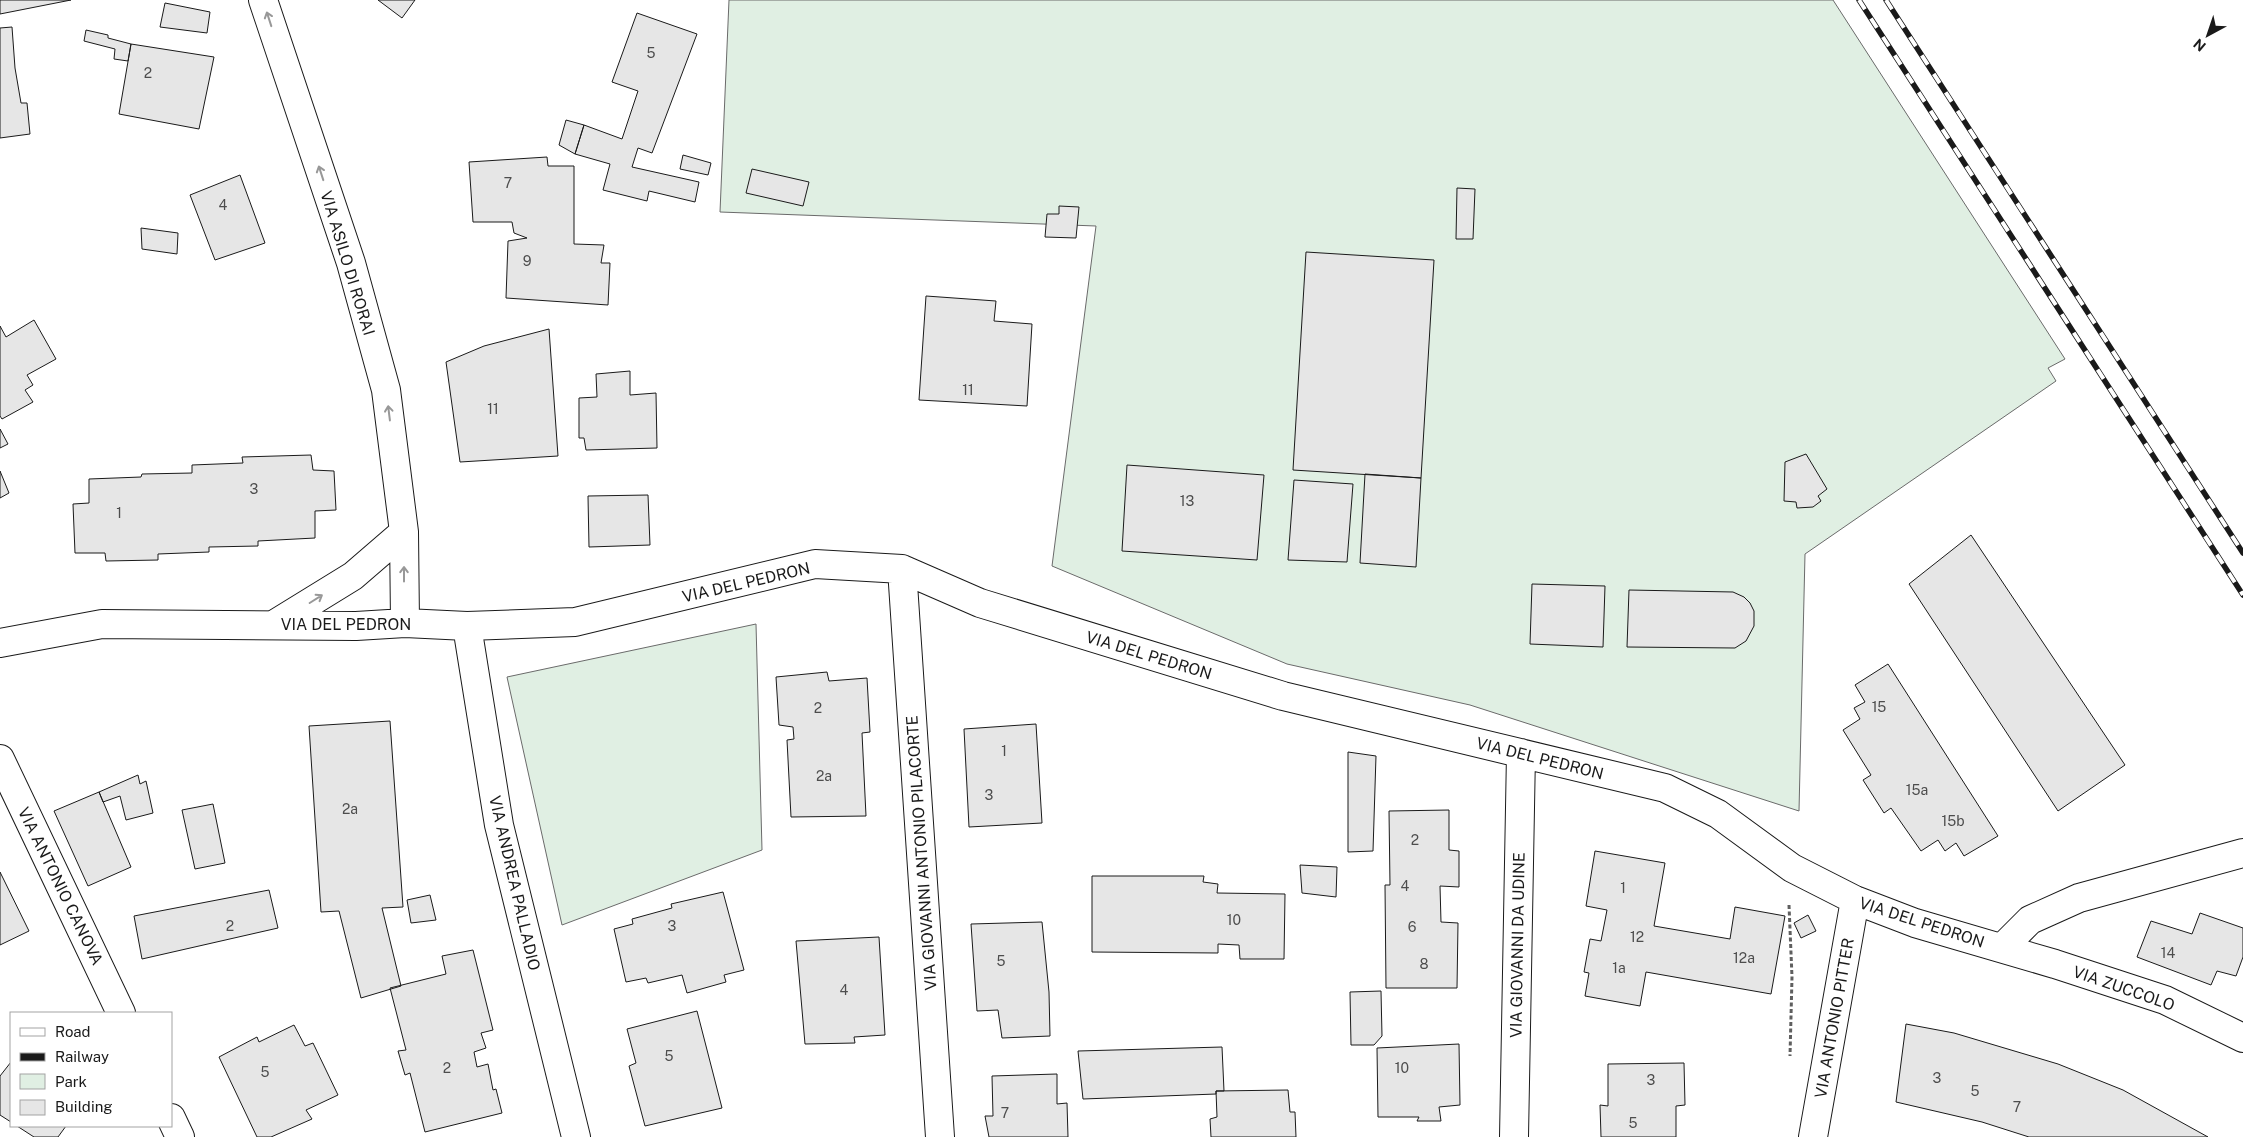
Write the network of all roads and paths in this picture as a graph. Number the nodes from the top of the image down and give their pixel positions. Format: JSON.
{"nodes":[{"id":1,"x":263,"y":0,"type":"edge"},
{"id":2,"x":404,"y":532,"type":"junction"},
{"id":3,"x":902,"y":569,"type":"junction"},
{"id":4,"x":404,"y":623,"type":"junction"},
{"id":5,"x":275,"y":624,"type":"junction"},
{"id":6,"x":467,"y":626,"type":"junction"},
{"id":7,"x":0,"y":643,"type":"edge"},
{"id":8,"x":1521,"y":753,"type":"junction"},
{"id":9,"x":0,"y":759,"type":"edge"},
{"id":10,"x":2243,"y":853,"type":"edge"},
{"id":11,"x":1789,"y":895,"type":"dead end"},
{"id":12,"x":1855,"y":900,"type":"junction"},
{"id":13,"x":2002,"y":948,"type":"junction"},
{"id":14,"x":121,"y":1012,"type":"edge"},
{"id":15,"x":2243,"y":1038,"type":"edge"},
{"id":16,"x":1789,"y":1062,"type":"dead end"},
{"id":17,"x":172,"y":1120,"type":"edge"},
{"id":18,"x":180,"y":1137,"type":"edge"},
{"id":19,"x":576,"y":1137,"type":"edge"},
{"id":20,"x":940,"y":1137,"type":"edge"},
{"id":21,"x":1514,"y":1137,"type":"edge"},
{"id":22,"x":1813,"y":1137,"type":"edge"}],
"edges":[{"from":2,"to":1,"type":"street","name":"VIA ASILO DI RORAI","one_way":true},
{"from":4,"to":2,"type":"street","name":"VIA ASILO DI RORAI","one_way":true},
{"from":5,"to":2,"type":"street","one_way":true},
{"from":3,"to":6,"type":"street","name":"VIA DEL PEDRON"},
{"from":3,"to":8,"type":"street","name":"VIA DEL PEDRON"},
{"from":3,"to":20,"type":"street","name":"VIA GIOVANNI ANTONIO PILACORTE"},
{"from":4,"to":5,"type":"street","name":"VIA DEL PEDRON"},
{"from":4,"to":6,"type":"street","name":"VIA DEL PEDRON"},
{"from":5,"to":7,"type":"street","name":"VIA DEL PEDRON"},
{"from":6,"to":19,"type":"street","name":"VIA ANDREA PALLADIO"},
{"from":8,"to":12,"type":"street","name":"VIA DEL PEDRON"},
{"from":8,"to":21,"type":"street","name":"VIA GIOVANNI DA UDINE"},
{"from":9,"to":14,"type":"street","name":"VIA ANTONIO CANOVA"},
{"from":10,"to":13,"type":"street","name":"VIA DEL PEDRON"},
{"from":11,"to":16,"type":"path"},
{"from":12,"to":13,"type":"street","name":"VIA DEL PEDRON"},
{"from":12,"to":22,"type":"street","name":"VIA ANTONIO PITTER"},
{"from":13,"to":15,"type":"street","name":"VIA ZUCCOLO"},
{"from":17,"to":18,"type":"street"}]}
